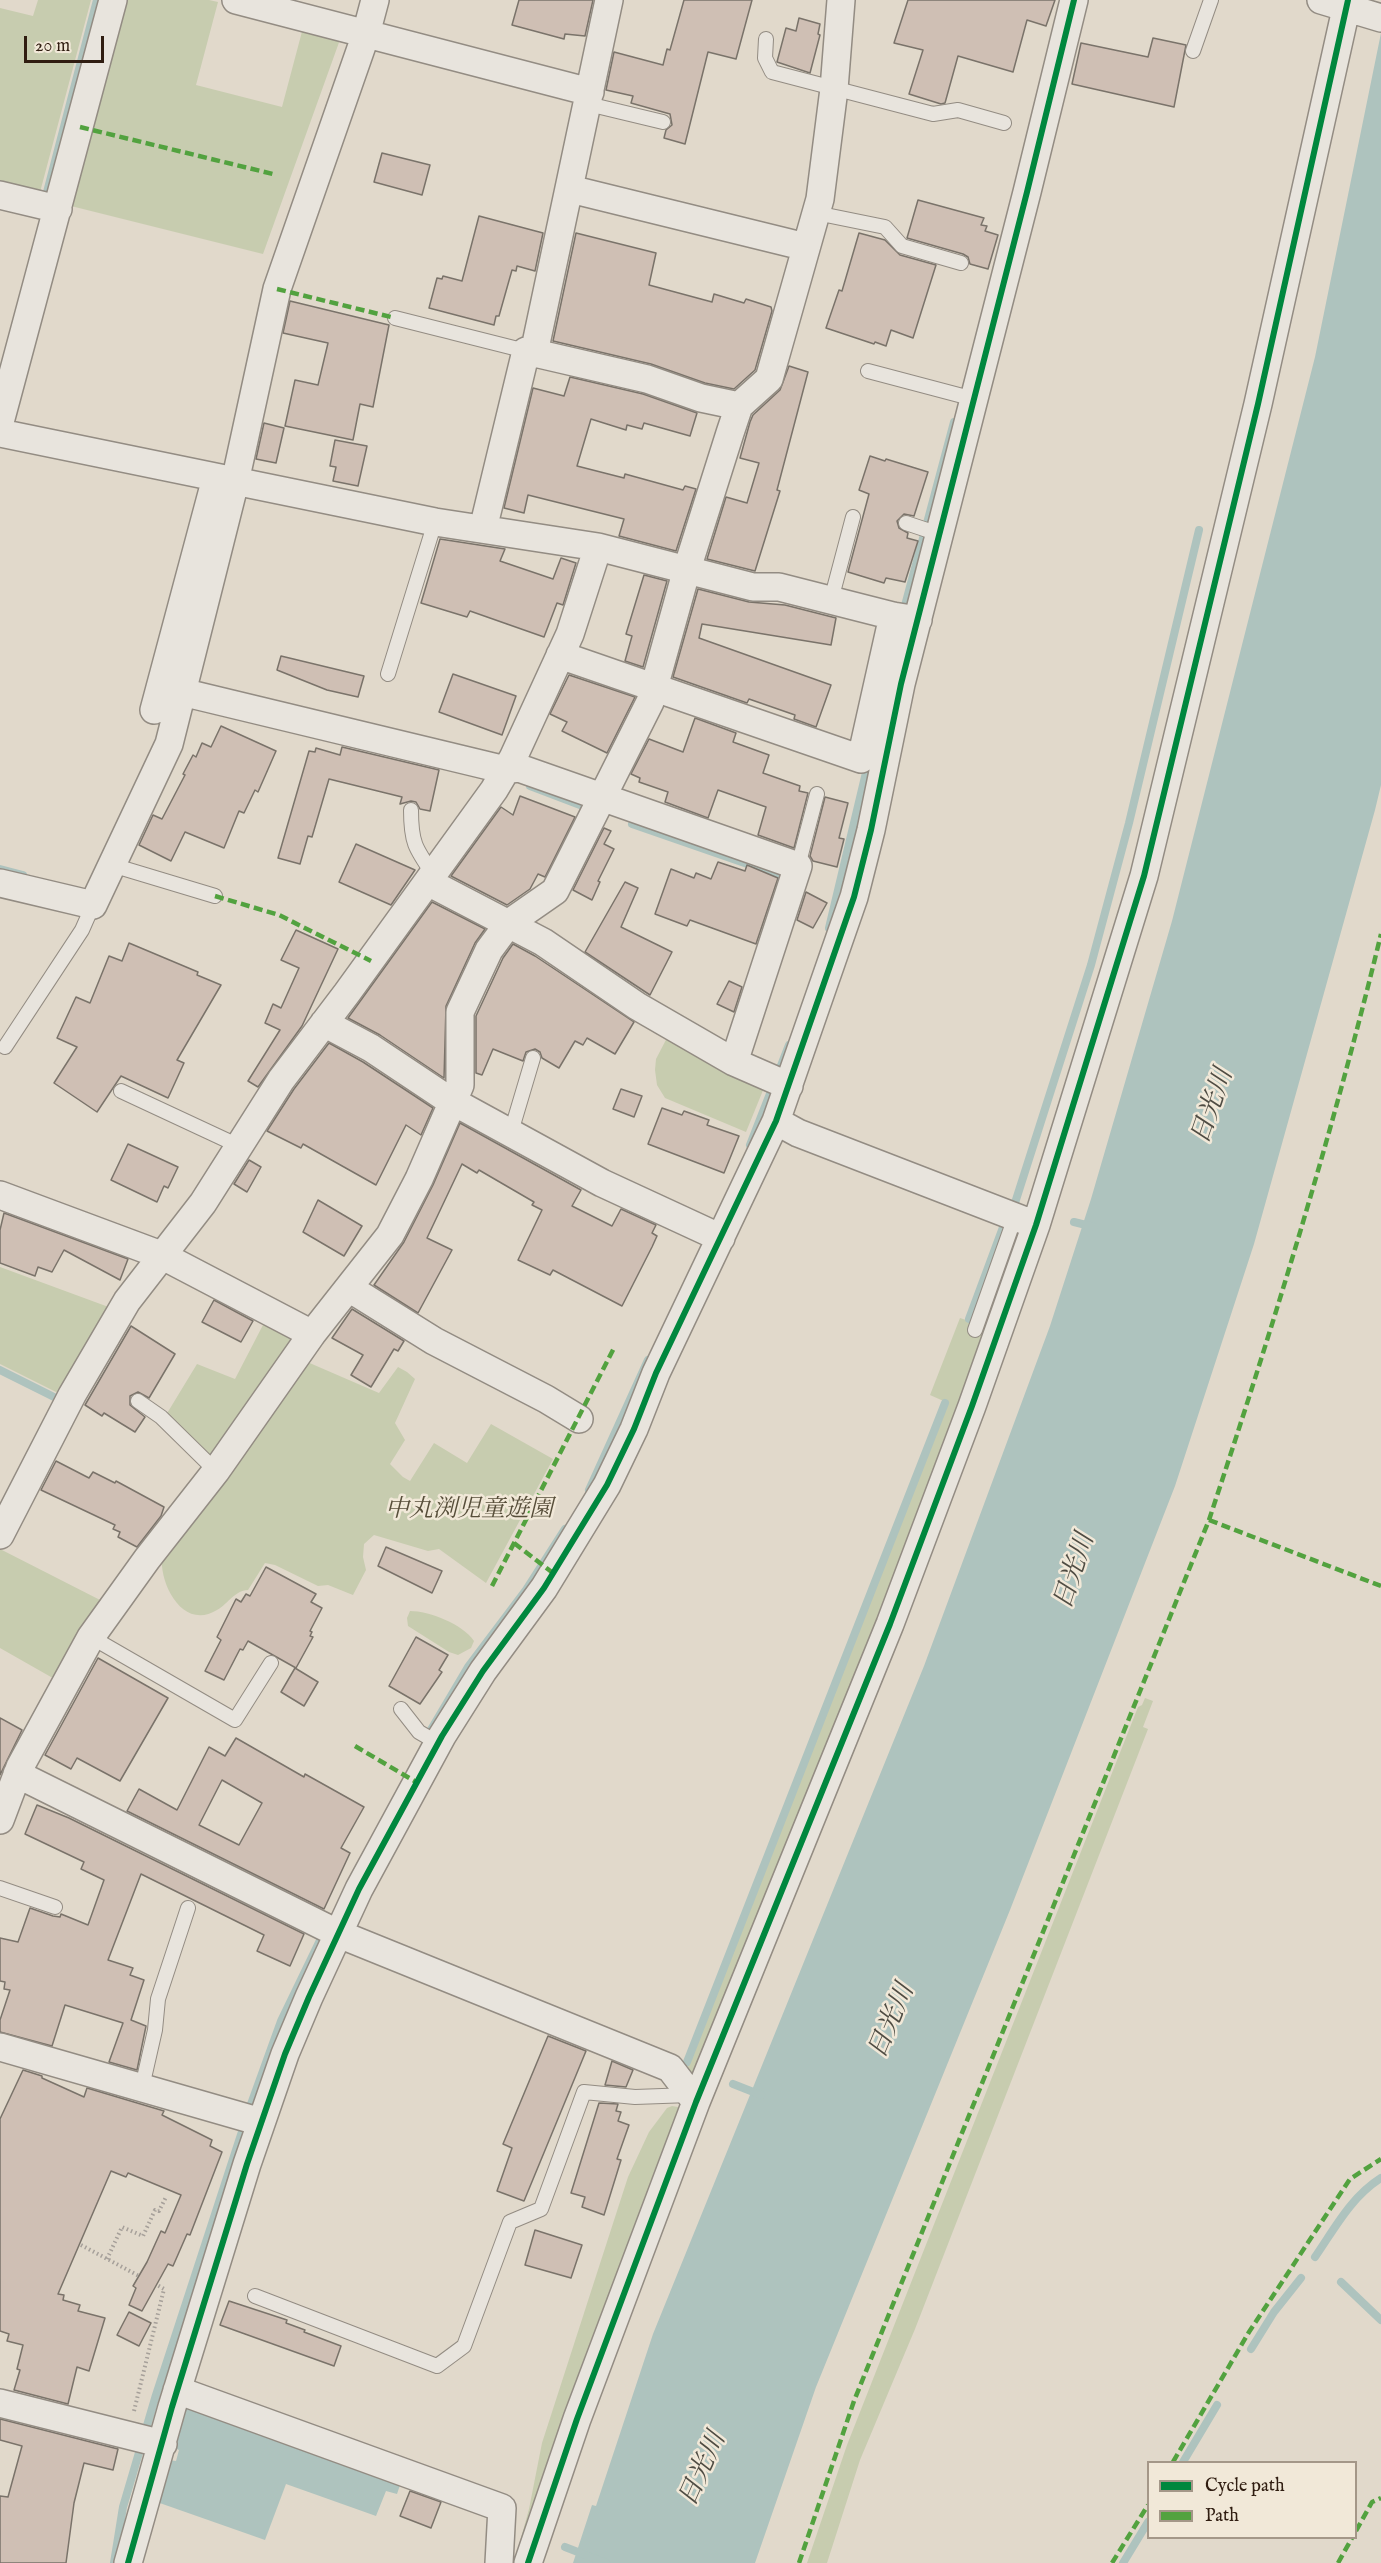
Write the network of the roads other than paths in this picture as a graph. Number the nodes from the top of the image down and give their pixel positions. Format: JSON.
{"nodes":[{"id":1,"x":113,"y":0,"type":"edge"},
{"id":2,"x":236,"y":0,"type":"edge"},
{"id":3,"x":375,"y":0,"type":"edge"},
{"id":4,"x":609,"y":0,"type":"edge"},
{"id":5,"x":841,"y":0,"type":"edge"},
{"id":6,"x":1074,"y":0,"type":"edge"},
{"id":7,"x":1211,"y":0,"type":"edge"},
{"id":8,"x":1321,"y":0,"type":"edge"},
{"id":9,"x":1350,"y":6,"type":"edge"},
{"id":10,"x":1381,"y":18,"type":"edge"},
{"id":11,"x":366,"y":34,"type":"junction"},
{"id":12,"x":766,"y":39,"type":"dead end"},
{"id":13,"x":1193,"y":51,"type":"dead end"},
{"id":14,"x":834,"y":89,"type":"junction"},
{"id":15,"x":589,"y":98,"type":"junction"},
{"id":16,"x":663,"y":122,"type":"dead end"},
{"id":17,"x":1004,"y":123,"type":"dead end"},
{"id":18,"x":570,"y":189,"type":"junction"},
{"id":19,"x":0,"y":195,"type":"edge"},
{"id":20,"x":58,"y":209,"type":"junction"},
{"id":21,"x":816,"y":213,"type":"junction"},
{"id":22,"x":806,"y":247,"type":"junction"},
{"id":23,"x":961,"y":263,"type":"dead end"},
{"id":24,"x":395,"y":318,"type":"dead end"},
{"id":25,"x":530,"y":352,"type":"junction"},
{"id":26,"x":868,"y":371,"type":"dead end"},
{"id":27,"x":966,"y":396,"type":"junction"},
{"id":28,"x":740,"y":406,"type":"junction"},
{"id":29,"x":0,"y":423,"type":"edge"},
{"id":30,"x":0,"y":433,"type":"edge"},
{"id":31,"x":226,"y":480,"type":"junction"},
{"id":32,"x":853,"y":517,"type":"dead end"},
{"id":33,"x":435,"y":522,"type":"junction"},
{"id":34,"x":483,"y":529,"type":"junction"},
{"id":35,"x":598,"y":547,"type":"junction"},
{"id":36,"x":687,"y":569,"type":"junction"},
{"id":37,"x":831,"y":600,"type":"junction"},
{"id":38,"x":904,"y":618,"type":"junction"},
{"id":39,"x":560,"y":655,"type":"junction"},
{"id":40,"x":388,"y":674,"type":"dead end"},
{"id":41,"x":654,"y":688,"type":"junction"},
{"id":42,"x":182,"y":692,"type":"junction"},
{"id":43,"x":154,"y":710,"type":"dead end"},
{"id":44,"x":506,"y":770,"type":"junction"},
{"id":45,"x":817,"y":794,"type":"dead end"},
{"id":46,"x":602,"y":798,"type":"junction"},
{"id":47,"x":411,"y":810,"type":"dead end"},
{"id":48,"x":112,"y":865,"type":"junction"},
{"id":49,"x":798,"y":867,"type":"junction"},
{"id":50,"x":430,"y":878,"type":"junction"},
{"id":51,"x":0,"y":883,"type":"edge"},
{"id":52,"x":215,"y":896,"type":"dead end"},
{"id":53,"x":93,"y":905,"type":"junction"},
{"id":54,"x":509,"y":923,"type":"junction"},
{"id":55,"x":324,"y":1023,"type":"junction"},
{"id":56,"x":5,"y":1047,"type":"dead end"},
{"id":57,"x":533,"y":1058,"type":"dead end"},
{"id":58,"x":734,"y":1062,"type":"junction"},
{"id":59,"x":780,"y":1082,"type":"junction"},
{"id":60,"x":121,"y":1091,"type":"dead end"},
{"id":61,"x":453,"y":1100,"type":"junction"},
{"id":62,"x":776,"y":1121,"type":"junction"},
{"id":63,"x":511,"y":1132,"type":"junction"},
{"id":64,"x":239,"y":1146,"type":"junction"},
{"id":65,"x":0,"y":1195,"type":"edge"},
{"id":66,"x":1025,"y":1221,"type":"junction"},
{"id":67,"x":712,"y":1234,"type":"junction"},
{"id":68,"x":161,"y":1255,"type":"junction"},
{"id":69,"x":349,"y":1288,"type":"junction"},
{"id":70,"x":975,"y":1330,"type":"dead end"},
{"id":71,"x":312,"y":1334,"type":"junction"},
{"id":72,"x":138,"y":1401,"type":"dead end"},
{"id":73,"x":579,"y":1419,"type":"dead end"},
{"id":74,"x":216,"y":1471,"type":"junction"},
{"id":75,"x":0,"y":1535,"type":"edge"},
{"id":76,"x":91,"y":1637,"type":"junction"},
{"id":77,"x":271,"y":1663,"type":"dead end"},
{"id":78,"x":401,"y":1709,"type":"dead end"},
{"id":79,"x":429,"y":1738,"type":"junction"},
{"id":80,"x":12,"y":1766,"type":"edge"},
{"id":81,"x":0,"y":1820,"type":"edge"},
{"id":82,"x":0,"y":1888,"type":"edge"},
{"id":83,"x":55,"y":1907,"type":"dead end"},
{"id":84,"x":188,"y":1908,"type":"dead end"},
{"id":85,"x":331,"y":1930,"type":"junction"},
{"id":86,"x":0,"y":2047,"type":"edge"},
{"id":87,"x":142,"y":2087,"type":"junction"},
{"id":88,"x":693,"y":2099,"type":"junction"},
{"id":89,"x":252,"y":2119,"type":"junction"},
{"id":90,"x":255,"y":2296,"type":"dead end"},
{"id":91,"x":177,"y":2390,"type":"junction"},
{"id":92,"x":0,"y":2403,"type":"edge"},
{"id":93,"x":146,"y":2439,"type":"junction"},
{"id":94,"x":128,"y":2563,"type":"edge"},
{"id":95,"x":499,"y":2563,"type":"edge"},
{"id":96,"x":528,"y":2563,"type":"edge"}],
"edges":[{"from":1,"to":20,"type":"street"},
{"from":2,"to":11,"type":"street"},
{"from":3,"to":11,"type":"street"},
{"from":4,"to":15,"type":"street"},
{"from":5,"to":14,"type":"street"},
{"from":6,"to":27,"type":"street"},
{"from":7,"to":13,"type":"lane"},
{"from":8,"to":9,"type":"street"},
{"from":9,"to":10,"type":"street"},
{"from":9,"to":66,"type":"street"},
{"from":11,"to":15,"type":"street"},
{"from":11,"to":31,"type":"street"},
{"from":12,"to":14,"type":"lane"},
{"from":14,"to":17,"type":"lane"},
{"from":14,"to":21,"type":"street"},
{"from":15,"to":16,"type":"lane"},
{"from":15,"to":18,"type":"street"},
{"from":18,"to":22,"type":"street"},
{"from":18,"to":25,"type":"street"},
{"from":19,"to":20,"type":"street"},
{"from":20,"to":29,"type":"street"},
{"from":21,"to":22,"type":"street"},
{"from":21,"to":23,"type":"lane"},
{"from":22,"to":28,"type":"street"},
{"from":24,"to":25,"type":"lane"},
{"from":25,"to":28,"type":"street"},
{"from":25,"to":34,"type":"street"},
{"from":26,"to":27,"type":"lane"},
{"from":27,"to":38,"type":"street"},
{"from":28,"to":36,"type":"street"},
{"from":30,"to":31,"type":"street"},
{"from":31,"to":33,"type":"street"},
{"from":31,"to":42,"type":"street"},
{"from":31,"to":43,"type":"street"},
{"from":32,"to":37,"type":"lane"},
{"from":33,"to":34,"type":"street"},
{"from":33,"to":40,"type":"lane"},
{"from":34,"to":35,"type":"street"},
{"from":35,"to":36,"type":"street"},
{"from":35,"to":39,"type":"street"},
{"from":36,"to":37,"type":"street"},
{"from":36,"to":41,"type":"street"},
{"from":37,"to":38,"type":"street"},
{"from":38,"to":41,"type":"street"},
{"from":38,"to":59,"type":"street"},
{"from":39,"to":41,"type":"street"},
{"from":39,"to":44,"type":"street"},
{"from":41,"to":46,"type":"street"},
{"from":42,"to":44,"type":"street"},
{"from":42,"to":48,"type":"street"},
{"from":44,"to":46,"type":"street"},
{"from":44,"to":50,"type":"street"},
{"from":45,"to":49,"type":"lane"},
{"from":46,"to":49,"type":"street"},
{"from":46,"to":54,"type":"street"},
{"from":47,"to":50,"type":"lane"},
{"from":48,"to":52,"type":"lane"},
{"from":48,"to":53,"type":"street"},
{"from":49,"to":58,"type":"street"},
{"from":50,"to":54,"type":"street"},
{"from":50,"to":55,"type":"street"},
{"from":51,"to":53,"type":"street"},
{"from":53,"to":56,"type":"lane"},
{"from":54,"to":58,"type":"street"},
{"from":54,"to":61,"type":"street"},
{"from":55,"to":61,"type":"street"},
{"from":55,"to":64,"type":"street"},
{"from":57,"to":63,"type":"lane"},
{"from":58,"to":59,"type":"street"},
{"from":59,"to":62,"type":"street"},
{"from":60,"to":64,"type":"lane"},
{"from":61,"to":63,"type":"street"},
{"from":61,"to":69,"type":"street"},
{"from":62,"to":66,"type":"street"},
{"from":62,"to":67,"type":"street"},
{"from":63,"to":67,"type":"street"},
{"from":64,"to":68,"type":"street"},
{"from":65,"to":68,"type":"street"},
{"from":66,"to":70,"type":"lane"},
{"from":66,"to":88,"type":"street"},
{"from":67,"to":79,"type":"street"},
{"from":68,"to":71,"type":"street"},
{"from":68,"to":75,"type":"street"},
{"from":69,"to":71,"type":"street"},
{"from":69,"to":73,"type":"street"},
{"from":71,"to":74,"type":"street"},
{"from":72,"to":74,"type":"lane"},
{"from":74,"to":76,"type":"street"},
{"from":76,"to":77,"type":"lane"},
{"from":76,"to":80,"type":"street"},
{"from":78,"to":79,"type":"lane"},
{"from":79,"to":85,"type":"street"},
{"from":80,"to":81,"type":"street"},
{"from":80,"to":85,"type":"street"},
{"from":82,"to":83,"type":"lane"},
{"from":84,"to":87,"type":"lane"},
{"from":85,"to":88,"type":"street"},
{"from":85,"to":89,"type":"street"},
{"from":86,"to":87,"type":"street"},
{"from":87,"to":89,"type":"street"},
{"from":88,"to":90,"type":"lane"},
{"from":88,"to":96,"type":"street"},
{"from":89,"to":91,"type":"street"},
{"from":91,"to":93,"type":"street"},
{"from":91,"to":95,"type":"street"},
{"from":92,"to":93,"type":"street"},
{"from":93,"to":94,"type":"street"}]}
